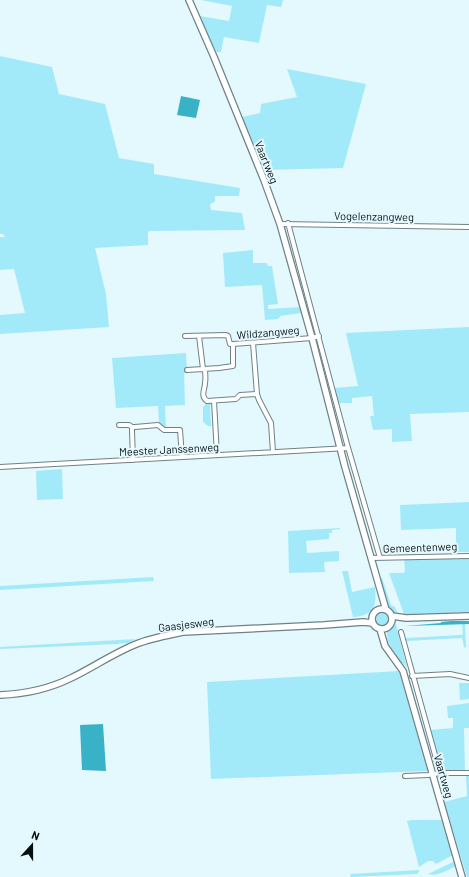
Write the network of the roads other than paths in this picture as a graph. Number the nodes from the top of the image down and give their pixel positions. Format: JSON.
{"nodes":[{"id":1,"x":189,"y":0,"type":"edge"},
{"id":2,"x":288,"y":223,"type":"junction"},
{"id":3,"x":280,"y":224,"type":"junction"},
{"id":4,"x":469,"y":227,"type":"edge"},
{"id":5,"x":185,"y":336,"type":"dead end"},
{"id":6,"x":199,"y":336,"type":"junction"},
{"id":7,"x":319,"y":336,"type":"junction"},
{"id":8,"x":312,"y":338,"type":"junction"},
{"id":9,"x":253,"y":342,"type":"junction"},
{"id":10,"x":233,"y":344,"type":"junction"},
{"id":11,"x":204,"y":369,"type":"junction"},
{"id":12,"x":187,"y":370,"type":"dead end"},
{"id":13,"x":257,"y":394,"type":"junction"},
{"id":14,"x":214,"y":401,"type":"junction"},
{"id":15,"x":119,"y":425,"type":"dead end"},
{"id":16,"x":132,"y":427,"type":"junction"},
{"id":17,"x":348,"y":448,"type":"junction"},
{"id":18,"x":340,"y":449,"type":"junction"},
{"id":19,"x":273,"y":452,"type":"junction"},
{"id":20,"x":217,"y":455,"type":"junction"},
{"id":21,"x":182,"y":457,"type":"junction"},
{"id":22,"x":133,"y":460,"type":"junction"},
{"id":23,"x":0,"y":467,"type":"edge"},
{"id":24,"x":469,"y":556,"type":"edge"},
{"id":25,"x":372,"y":558,"type":"junction"},
{"id":26,"x":380,"y":558,"type":"junction"},
{"id":27,"x":383,"y":610,"type":"junction"},
{"id":28,"x":392,"y":616,"type":"junction"},
{"id":29,"x":469,"y":616,"type":"edge"},
{"id":30,"x":406,"y":618,"type":"junction"},
{"id":31,"x":373,"y":620,"type":"junction"},
{"id":32,"x":392,"y":622,"type":"junction"},
{"id":33,"x":383,"y":629,"type":"junction"},
{"id":34,"x":401,"y":632,"type":"dead end"},
{"id":35,"x":412,"y":677,"type":"junction"},
{"id":36,"x":469,"y":678,"type":"edge"},
{"id":37,"x":406,"y":680,"type":"junction"},
{"id":38,"x":0,"y":695,"type":"edge"},
{"id":39,"x":440,"y":773,"type":"junction"},
{"id":40,"x":469,"y":773,"type":"edge"},
{"id":41,"x":432,"y":774,"type":"junction"},
{"id":42,"x":405,"y":776,"type":"dead end"},
{"id":43,"x":462,"y":877,"type":"edge"}],
"edges":[{"from":1,"to":3,"type":"street","name":"Vaartweg"},
{"from":2,"to":3,"type":"street","name":"Vogelenzangweg"},
{"from":2,"to":4,"type":"street","name":"Vogelenzangweg"},
{"from":2,"to":7,"type":"street"},
{"from":3,"to":8,"type":"street","name":"Vaartweg"},
{"from":5,"to":6,"type":"street","name":"Wildzangweg"},
{"from":6,"to":10,"type":"street","name":"Wildzangweg"},
{"from":6,"to":11,"type":"street"},
{"from":7,"to":8,"type":"street"},
{"from":7,"to":17,"type":"street"},
{"from":8,"to":9,"type":"street","name":"Wildzangweg"},
{"from":8,"to":18,"type":"street","name":"Vaartweg"},
{"from":9,"to":10,"type":"street","name":"Wildzangweg"},
{"from":9,"to":13,"type":"street"},
{"from":10,"to":11,"type":"street"},
{"from":11,"to":12,"type":"street"},
{"from":11,"to":14,"type":"street"},
{"from":13,"to":14,"type":"street"},
{"from":13,"to":19,"type":"street"},
{"from":14,"to":20,"type":"street"},
{"from":15,"to":16,"type":"street"},
{"from":16,"to":21,"type":"street"},
{"from":16,"to":22,"type":"street"},
{"from":17,"to":18,"type":"street"},
{"from":17,"to":26,"type":"street"},
{"from":18,"to":19,"type":"street","name":"Meester Janssenweg"},
{"from":18,"to":25,"type":"street","name":"Vaartweg"},
{"from":19,"to":20,"type":"street","name":"Meester Janssenweg"},
{"from":20,"to":21,"type":"street","name":"Meester Janssenweg"},
{"from":21,"to":22,"type":"street","name":"Meester Janssenweg"},
{"from":22,"to":23,"type":"street","name":"Meester Janssenweg"},
{"from":24,"to":26,"type":"street","name":"Gemeentenweg"},
{"from":25,"to":26,"type":"street","name":"Gemeentenweg"},
{"from":25,"to":27,"type":"street","name":"Vaartweg"},
{"from":27,"to":28,"type":"street"},
{"from":27,"to":31,"type":"street"},
{"from":28,"to":30,"type":"street"},
{"from":28,"to":32,"type":"street"},
{"from":29,"to":30,"type":"street"},
{"from":30,"to":32,"type":"street"},
{"from":31,"to":33,"type":"street"},
{"from":31,"to":38,"type":"street","name":"Gaasjesweg"},
{"from":32,"to":33,"type":"street"},
{"from":33,"to":37,"type":"street","name":"Vaartweg"},
{"from":34,"to":35,"type":"street","name":"Vaartweg"},
{"from":35,"to":36,"type":"street"},
{"from":35,"to":37,"type":"street"},
{"from":35,"to":39,"type":"street","name":"Vaartweg"},
{"from":37,"to":41,"type":"street","name":"Vaartweg"},
{"from":39,"to":40,"type":"street"},
{"from":39,"to":41,"type":"street"},
{"from":41,"to":42,"type":"street"},
{"from":41,"to":43,"type":"street","name":"Vaartweg"}]}
